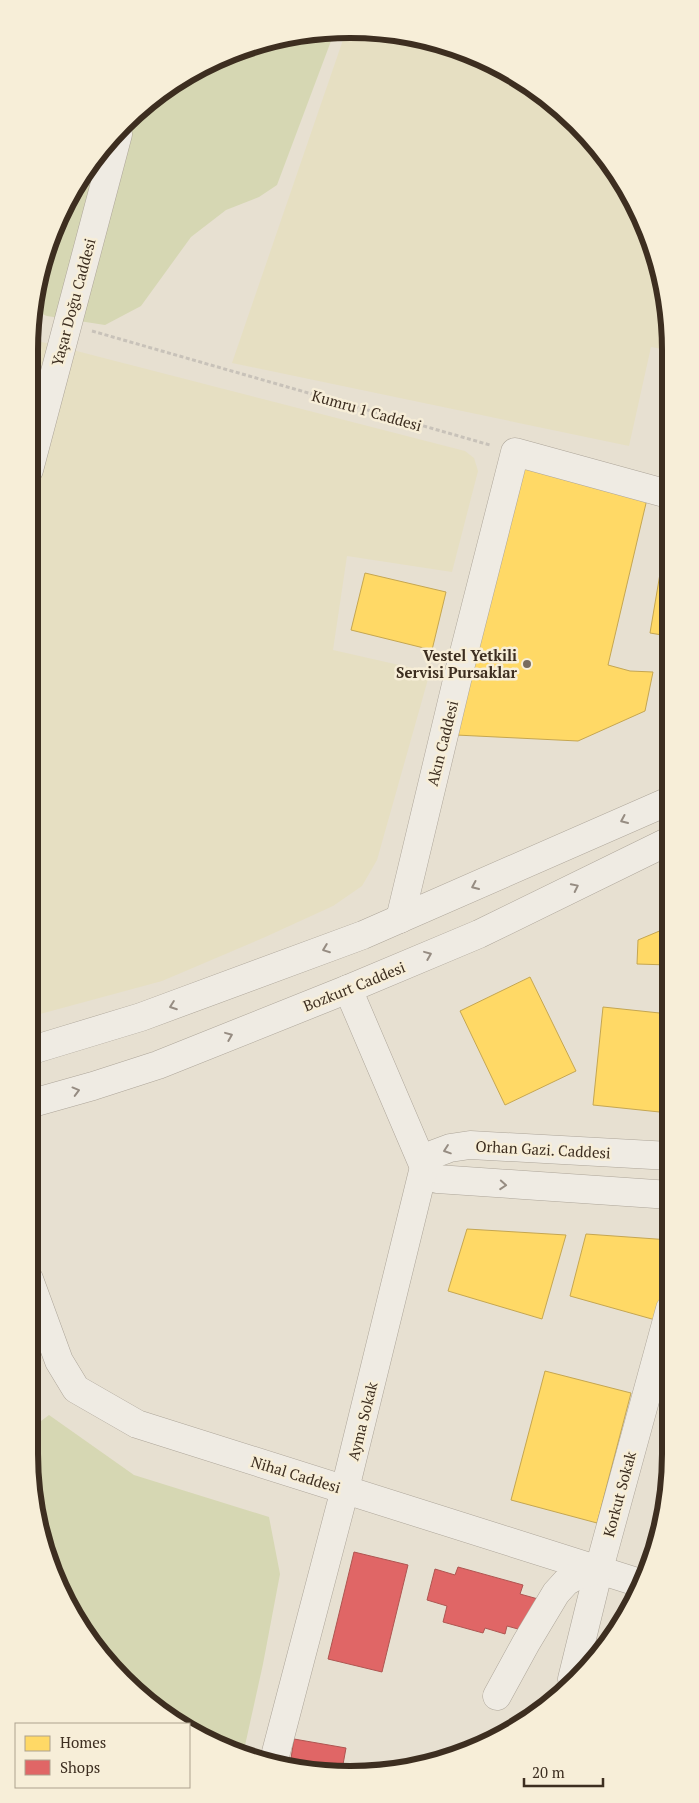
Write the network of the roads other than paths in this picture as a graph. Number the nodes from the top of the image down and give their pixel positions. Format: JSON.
{"nodes":[{"id":1,"x":116,"y":143,"type":"edge"},
{"id":2,"x":38,"y":436,"type":"edge"},
{"id":3,"x":662,"y":492,"type":"edge"},
{"id":4,"x":662,"y":803,"type":"edge"},
{"id":5,"x":662,"y":844,"type":"edge"},
{"id":6,"x":400,"y":919,"type":"junction"},
{"id":7,"x":348,"y":989,"type":"junction"},
{"id":8,"x":38,"y":1047,"type":"edge"},
{"id":9,"x":38,"y":1101,"type":"edge"},
{"id":10,"x":662,"y":1156,"type":"edge"},
{"id":11,"x":424,"y":1167,"type":"junction"},
{"id":12,"x":662,"y":1194,"type":"edge"},
{"id":13,"x":38,"y":1304,"type":"edge"},
{"id":14,"x":662,"y":1338,"type":"edge"},
{"id":15,"x":345,"y":1489,"type":"junction"},
{"id":16,"x":599,"y":1569,"type":"junction"},
{"id":17,"x":634,"y":1581,"type":"edge"},
{"id":18,"x":574,"y":1669,"type":"edge"},
{"id":19,"x":497,"y":1696,"type":"dead end"},
{"id":20,"x":275,"y":1756,"type":"edge"}],
"edges":[{"from":1,"to":2,"type":"street","name":"Yaşar Doğu Caddesi"},
{"from":3,"to":6,"type":"street","name":"Akın Caddesi"},
{"from":4,"to":6,"type":"street","one_way":true},
{"from":7,"to":5,"type":"street","name":"Bozkurt Caddesi","one_way":true},
{"from":6,"to":8,"type":"street","one_way":true},
{"from":9,"to":7,"type":"street","name":"Bozkurt Caddesi","one_way":true},
{"from":7,"to":11,"type":"street"},
{"from":10,"to":11,"type":"street","name":"Orhan Gazi. Caddesi","one_way":true},
{"from":11,"to":12,"type":"street","one_way":true},
{"from":11,"to":15,"type":"street","name":"Ayma Sokak"},
{"from":13,"to":15,"type":"street","name":"Nihal Caddesi"},
{"from":14,"to":16,"type":"street","name":"Korkut Sokak"},
{"from":15,"to":16,"type":"street","name":"Nihal Caddesi"},
{"from":15,"to":20,"type":"street","name":"Ayma Sokak"},
{"from":16,"to":17,"type":"street","name":"Nihal Caddesi"},
{"from":16,"to":18,"type":"street","name":"Korkut Sokak"},
{"from":16,"to":19,"type":"street"}]}
